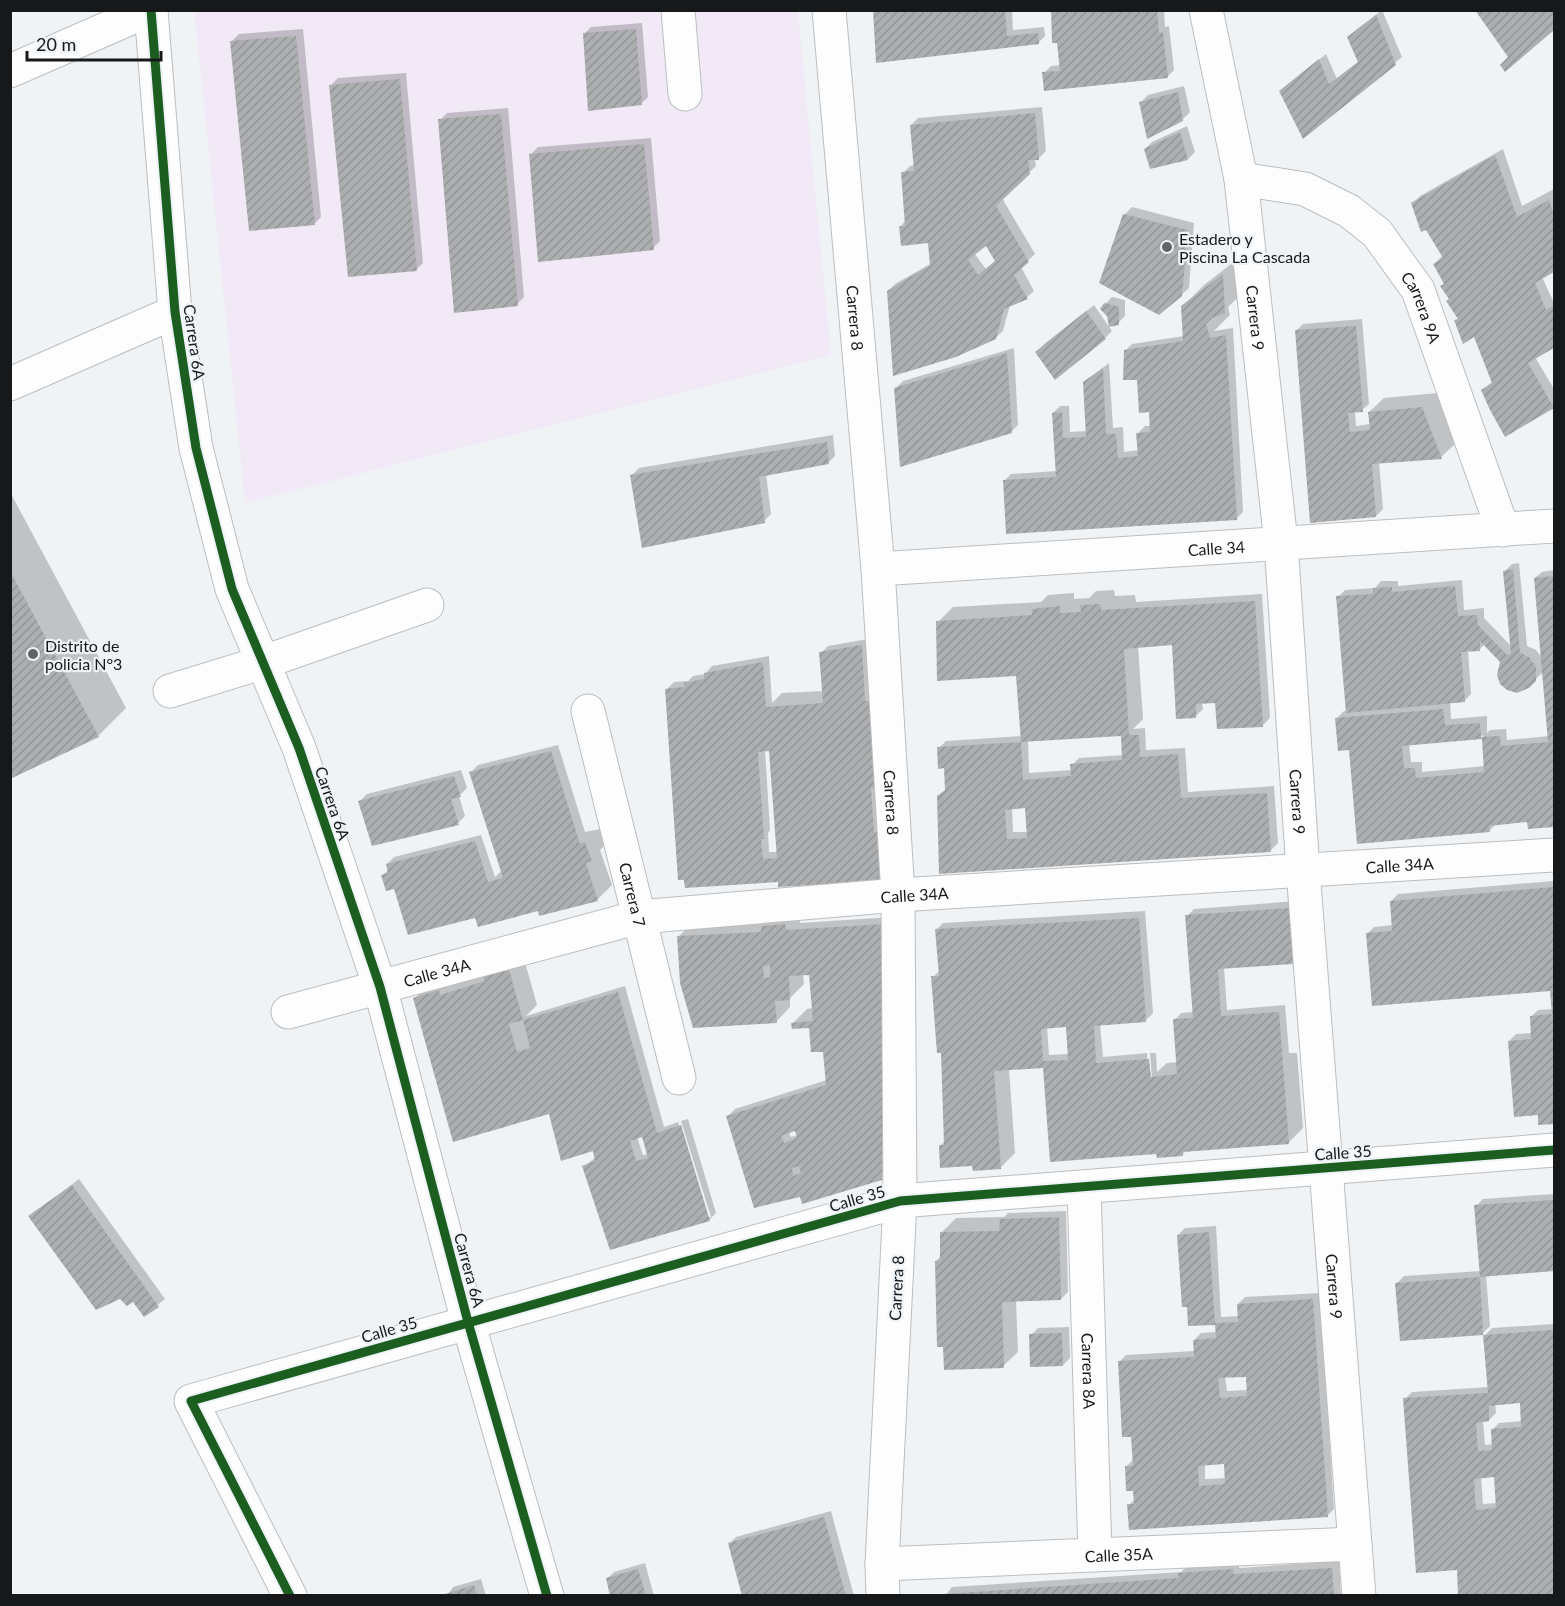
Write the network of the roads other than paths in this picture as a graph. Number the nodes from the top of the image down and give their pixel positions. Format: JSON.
{"nodes":[{"id":1,"x":150,"y":10,"type":"edge"},
{"id":2,"x":678,"y":10,"type":"edge"},
{"id":3,"x":829,"y":10,"type":"edge"},
{"id":4,"x":1206,"y":10,"type":"edge"},
{"id":5,"x":10,"y":71,"type":"edge"},
{"id":6,"x":685,"y":94,"type":"dead end"},
{"id":7,"x":1241,"y":179,"type":"junction"},
{"id":8,"x":175,"y":312,"type":"junction"},
{"id":9,"x":10,"y":384,"type":"edge"},
{"id":10,"x":1554,"y":526,"type":"edge"},
{"id":11,"x":1503,"y":530,"type":"junction"},
{"id":12,"x":1281,"y":543,"type":"junction"},
{"id":13,"x":878,"y":569,"type":"junction"},
{"id":14,"x":428,"y":605,"type":"dead end"},
{"id":15,"x":264,"y":662,"type":"junction"},
{"id":16,"x":170,"y":691,"type":"dead end"},
{"id":17,"x":588,"y":711,"type":"dead end"},
{"id":18,"x":1554,"y":855,"type":"edge"},
{"id":19,"x":1302,"y":870,"type":"junction"},
{"id":20,"x":898,"y":895,"type":"junction"},
{"id":21,"x":639,"y":917,"type":"junction"},
{"id":22,"x":380,"y":987,"type":"junction"},
{"id":23,"x":288,"y":1012,"type":"dead end"},
{"id":24,"x":679,"y":1078,"type":"dead end"},
{"id":25,"x":1554,"y":1150,"type":"edge"},
{"id":26,"x":1326,"y":1168,"type":"junction"},
{"id":27,"x":1084,"y":1187,"type":"junction"},
{"id":28,"x":900,"y":1201,"type":"junction"},
{"id":29,"x":468,"y":1322,"type":"junction"},
{"id":30,"x":1355,"y":1544,"type":"junction"},
{"id":31,"x":1095,"y":1555,"type":"junction"},
{"id":32,"x":883,"y":1580,"type":"edge"},
{"id":33,"x":290,"y":1596,"type":"edge"},
{"id":34,"x":547,"y":1596,"type":"edge"},
{"id":35,"x":1359,"y":1596,"type":"edge"}],
"edges":[{"from":1,"to":5,"type":"street"},
{"from":1,"to":8,"type":"street","name":"Carrera 6A"},
{"from":2,"to":6,"type":"street"},
{"from":3,"to":13,"type":"street","name":"Carrera 8"},
{"from":4,"to":7,"type":"street","name":"Carrera 9"},
{"from":7,"to":11,"type":"street","name":"Carrera 9A"},
{"from":7,"to":12,"type":"street","name":"Carrera 9"},
{"from":8,"to":9,"type":"street"},
{"from":8,"to":15,"type":"street","name":"Carrera 6A"},
{"from":10,"to":11,"type":"street","name":"Calle 34"},
{"from":11,"to":12,"type":"street","name":"Calle 34"},
{"from":12,"to":13,"type":"street","name":"Calle 34"},
{"from":12,"to":19,"type":"street","name":"Carrera 9"},
{"from":13,"to":20,"type":"street","name":"Carrera 8"},
{"from":14,"to":15,"type":"street"},
{"from":15,"to":16,"type":"street"},
{"from":15,"to":22,"type":"street","name":"Carrera 6A"},
{"from":17,"to":21,"type":"street","name":"Carrera 7"},
{"from":18,"to":19,"type":"street","name":"Calle 34A"},
{"from":19,"to":20,"type":"street","name":"Calle 34A"},
{"from":19,"to":26,"type":"street","name":"Carrera 9"},
{"from":20,"to":21,"type":"street","name":"Calle 34A"},
{"from":20,"to":28,"type":"street","name":"Carrera 8"},
{"from":21,"to":22,"type":"street","name":"Calle 34A"},
{"from":21,"to":24,"type":"street","name":"Carrera 7"},
{"from":22,"to":23,"type":"street","name":"Calle 34A"},
{"from":22,"to":29,"type":"street","name":"Carrera 6A"},
{"from":25,"to":26,"type":"street","name":"Calle 35"},
{"from":26,"to":27,"type":"street","name":"Calle 35"},
{"from":26,"to":30,"type":"street","name":"Carrera 9"},
{"from":27,"to":28,"type":"street","name":"Calle 35"},
{"from":27,"to":31,"type":"street","name":"Carrera 8A"},
{"from":28,"to":29,"type":"street","name":"Calle 35"},
{"from":28,"to":32,"type":"street","name":"Carrera 8"},
{"from":29,"to":33,"type":"street","name":"Calle 35"},
{"from":29,"to":34,"type":"street","name":"Carrera 6A"},
{"from":30,"to":31,"type":"street","name":"Calle 35A"},
{"from":30,"to":35,"type":"street","name":"Carrera 9"},
{"from":31,"to":32,"type":"street","name":"Calle 35A"}]}
